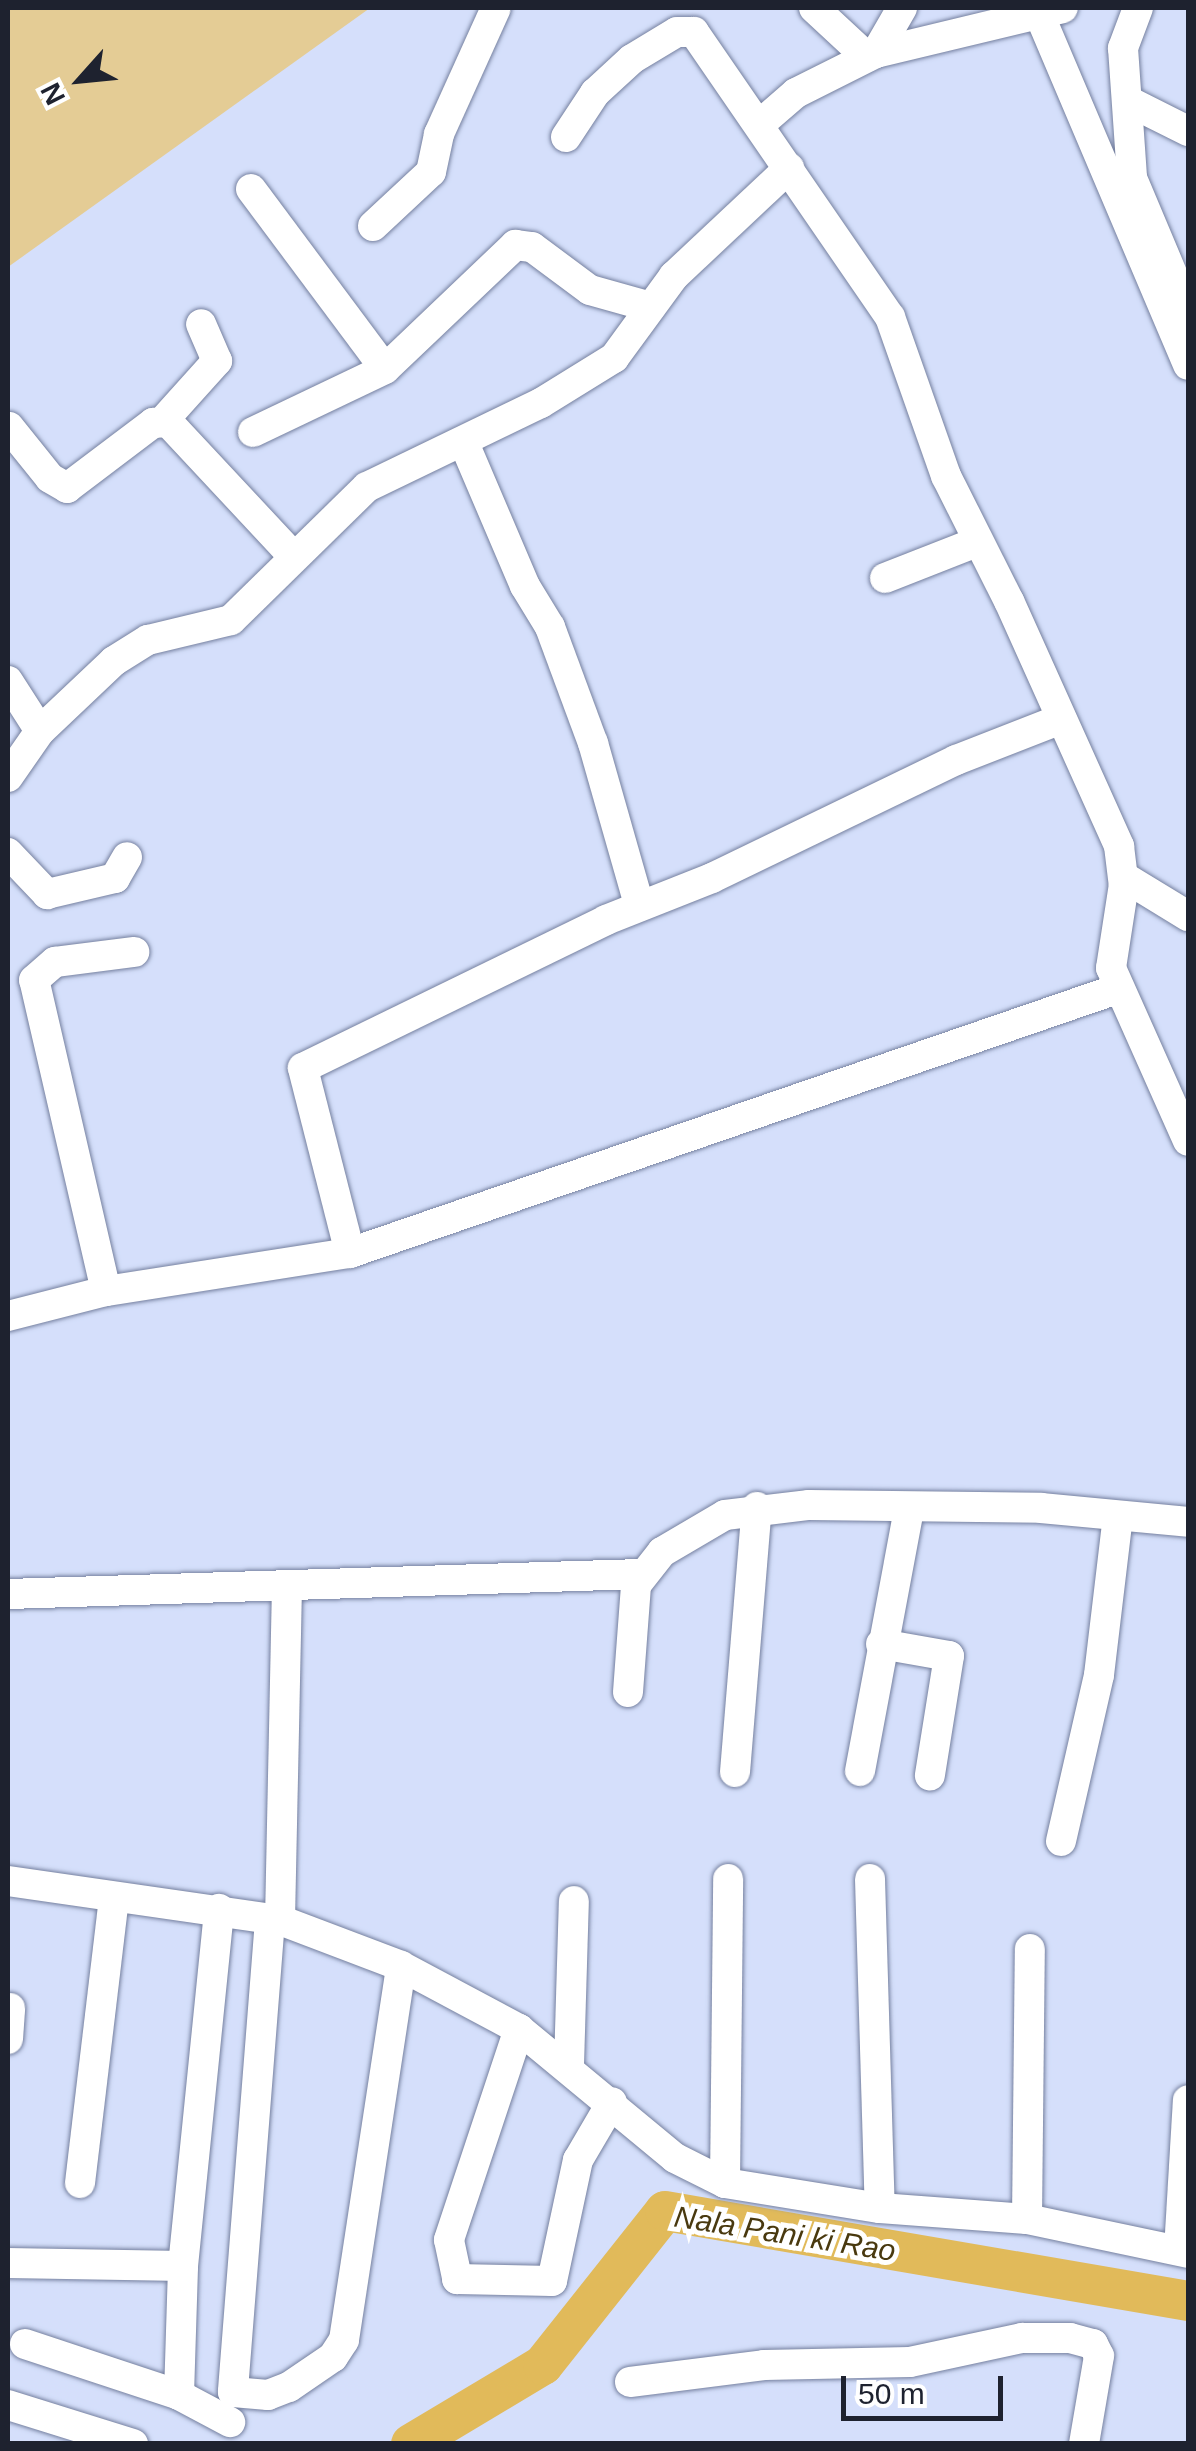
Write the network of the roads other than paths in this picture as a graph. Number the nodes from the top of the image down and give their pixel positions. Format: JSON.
{"nodes":[{"id":1,"x":496,"y":8,"type":"edge"},
{"id":2,"x":814,"y":8,"type":"edge"},
{"id":3,"x":902,"y":8,"type":"edge"},
{"id":4,"x":1138,"y":8,"type":"edge"},
{"id":5,"x":1051,"y":12,"type":"edge"},
{"id":6,"x":702,"y":20,"type":"edge"},
{"id":7,"x":871,"y":55,"type":"junction"},
{"id":8,"x":1130,"y":102,"type":"junction"},
{"id":9,"x":760,"y":125,"type":"junction"},
{"id":10,"x":1188,"y":131,"type":"edge"},
{"id":11,"x":566,"y":138,"type":"dead end"},
{"id":12,"x":789,"y":168,"type":"junction"},
{"id":13,"x":251,"y":190,"type":"dead end"},
{"id":14,"x":372,"y":226,"type":"dead end"},
{"id":15,"x":651,"y":307,"type":"junction"},
{"id":16,"x":1188,"y":311,"type":"edge"},
{"id":17,"x":201,"y":324,"type":"dead end"},
{"id":18,"x":1188,"y":365,"type":"edge"},
{"id":19,"x":385,"y":369,"type":"junction"},
{"id":20,"x":163,"y":421,"type":"junction"},
{"id":21,"x":10,"y":427,"type":"edge"},
{"id":22,"x":252,"y":432,"type":"dead end"},
{"id":23,"x":464,"y":443,"type":"junction"},
{"id":24,"x":977,"y":542,"type":"junction"},
{"id":25,"x":293,"y":556,"type":"junction"},
{"id":26,"x":885,"y":578,"type":"dead end"},
{"id":27,"x":8,"y":681,"type":"edge"},
{"id":28,"x":1061,"y":720,"type":"junction"},
{"id":29,"x":40,"y":731,"type":"junction"},
{"id":30,"x":8,"y":777,"type":"edge"},
{"id":31,"x":8,"y":853,"type":"edge"},
{"id":32,"x":127,"y":857,"type":"dead end"},
{"id":33,"x":1124,"y":877,"type":"junction"},
{"id":34,"x":639,"y":906,"type":"junction"},
{"id":35,"x":1188,"y":916,"type":"edge"},
{"id":36,"x":134,"y":952,"type":"dead end"},
{"id":37,"x":1117,"y":989,"type":"junction"},
{"id":38,"x":1188,"y":1141,"type":"edge"},
{"id":39,"x":350,"y":1254,"type":"junction"},
{"id":40,"x":106,"y":1292,"type":"junction"},
{"id":41,"x":8,"y":1316,"type":"edge"},
{"id":42,"x":757,"y":1506,"type":"junction"},
{"id":43,"x":909,"y":1510,"type":"junction"},
{"id":44,"x":1118,"y":1516,"type":"junction"},
{"id":45,"x":1188,"y":1522,"type":"edge"},
{"id":46,"x":642,"y":1574,"type":"junction"},
{"id":47,"x":288,"y":1585,"type":"junction"},
{"id":48,"x":8,"y":1594,"type":"edge"},
{"id":49,"x":880,"y":1644,"type":"junction"},
{"id":50,"x":628,"y":1692,"type":"dead end"},
{"id":51,"x":860,"y":1770,"type":"dead end"},
{"id":52,"x":735,"y":1772,"type":"dead end"},
{"id":53,"x":930,"y":1775,"type":"dead end"},
{"id":54,"x":1061,"y":1840,"type":"dead end"},
{"id":55,"x":728,"y":1879,"type":"dead end"},
{"id":56,"x":870,"y":1879,"type":"dead end"},
{"id":57,"x":8,"y":1881,"type":"edge"},
{"id":58,"x":114,"y":1897,"type":"junction"},
{"id":59,"x":574,"y":1901,"type":"dead end"},
{"id":60,"x":219,"y":1908,"type":"junction"},
{"id":61,"x":275,"y":1920,"type":"junction"},
{"id":62,"x":1030,"y":1948,"type":"dead end"},
{"id":63,"x":401,"y":1966,"type":"junction"},
{"id":64,"x":10,"y":2008,"type":"dead end"},
{"id":65,"x":519,"y":2029,"type":"junction"},
{"id":66,"x":8,"y":2039,"type":"edge"},
{"id":67,"x":569,"y":2065,"type":"junction"},
{"id":68,"x":1188,"y":2100,"type":"edge"},
{"id":69,"x":612,"y":2102,"type":"junction"},
{"id":70,"x":80,"y":2183,"type":"dead end"},
{"id":71,"x":725,"y":2183,"type":"junction"},
{"id":72,"x":880,"y":2208,"type":"junction"},
{"id":73,"x":1027,"y":2220,"type":"junction"},
{"id":74,"x":1184,"y":2251,"type":"edge"},
{"id":75,"x":8,"y":2263,"type":"edge"},
{"id":76,"x":183,"y":2266,"type":"junction"},
{"id":77,"x":25,"y":2344,"type":"dead end"},
{"id":78,"x":630,"y":2382,"type":"dead end"},
{"id":79,"x":179,"y":2395,"type":"junction"},
{"id":80,"x":8,"y":2405,"type":"edge"},
{"id":81,"x":230,"y":2422,"type":"edge"},
{"id":82,"x":133,"y":2444,"type":"edge"},
{"id":83,"x":1084,"y":2444,"type":"edge"}],
"edges":[{"from":1,"to":14,"type":"street"},
{"from":2,"to":7,"type":"street"},
{"from":3,"to":7,"type":"street"},
{"from":4,"to":8,"type":"street"},
{"from":5,"to":7,"type":"street"},
{"from":5,"to":18,"type":"street"},
{"from":6,"to":9,"type":"street"},
{"from":6,"to":11,"type":"street"},
{"from":7,"to":9,"type":"street"},
{"from":8,"to":10,"type":"street"},
{"from":8,"to":16,"type":"street"},
{"from":9,"to":12,"type":"street"},
{"from":12,"to":15,"type":"street"},
{"from":12,"to":24,"type":"street"},
{"from":13,"to":19,"type":"street"},
{"from":15,"to":19,"type":"street"},
{"from":15,"to":23,"type":"street"},
{"from":17,"to":20,"type":"street"},
{"from":19,"to":22,"type":"street"},
{"from":20,"to":21,"type":"street"},
{"from":20,"to":25,"type":"street"},
{"from":23,"to":25,"type":"street"},
{"from":23,"to":34,"type":"street"},
{"from":24,"to":26,"type":"street"},
{"from":24,"to":28,"type":"street"},
{"from":25,"to":29,"type":"street"},
{"from":27,"to":29,"type":"street"},
{"from":28,"to":33,"type":"street"},
{"from":28,"to":34,"type":"street"},
{"from":29,"to":30,"type":"street"},
{"from":31,"to":32,"type":"street"},
{"from":33,"to":35,"type":"street"},
{"from":33,"to":37,"type":"street"},
{"from":34,"to":39,"type":"street"},
{"from":36,"to":40,"type":"street"},
{"from":37,"to":38,"type":"street"},
{"from":37,"to":39,"type":"street"},
{"from":39,"to":40,"type":"street"},
{"from":40,"to":41,"type":"street"},
{"from":42,"to":43,"type":"street"},
{"from":42,"to":46,"type":"street"},
{"from":42,"to":52,"type":"street"},
{"from":43,"to":44,"type":"street"},
{"from":43,"to":49,"type":"street"},
{"from":44,"to":45,"type":"street"},
{"from":44,"to":54,"type":"street"},
{"from":46,"to":47,"type":"street"},
{"from":46,"to":50,"type":"street"},
{"from":47,"to":48,"type":"street"},
{"from":47,"to":61,"type":"street"},
{"from":49,"to":51,"type":"street"},
{"from":49,"to":53,"type":"street"},
{"from":55,"to":71,"type":"street"},
{"from":56,"to":72,"type":"street"},
{"from":57,"to":58,"type":"street"},
{"from":58,"to":60,"type":"street"},
{"from":58,"to":70,"type":"street"},
{"from":59,"to":67,"type":"street"},
{"from":60,"to":61,"type":"street"},
{"from":60,"to":76,"type":"street"},
{"from":61,"to":63,"type":"street"},
{"from":61,"to":81,"type":"street"},
{"from":62,"to":73,"type":"street"},
{"from":63,"to":65,"type":"street"},
{"from":63,"to":81,"type":"street"},
{"from":64,"to":66,"type":"street"},
{"from":65,"to":67,"type":"street"},
{"from":65,"to":69,"type":"street"},
{"from":67,"to":69,"type":"street"},
{"from":68,"to":74,"type":"street"},
{"from":69,"to":71,"type":"street"},
{"from":71,"to":72,"type":"street"},
{"from":72,"to":73,"type":"street"},
{"from":73,"to":74,"type":"street"},
{"from":75,"to":76,"type":"street"},
{"from":76,"to":79,"type":"street"},
{"from":77,"to":79,"type":"street"},
{"from":78,"to":83,"type":"street"},
{"from":79,"to":81,"type":"street"},
{"from":80,"to":82,"type":"street"}]}
